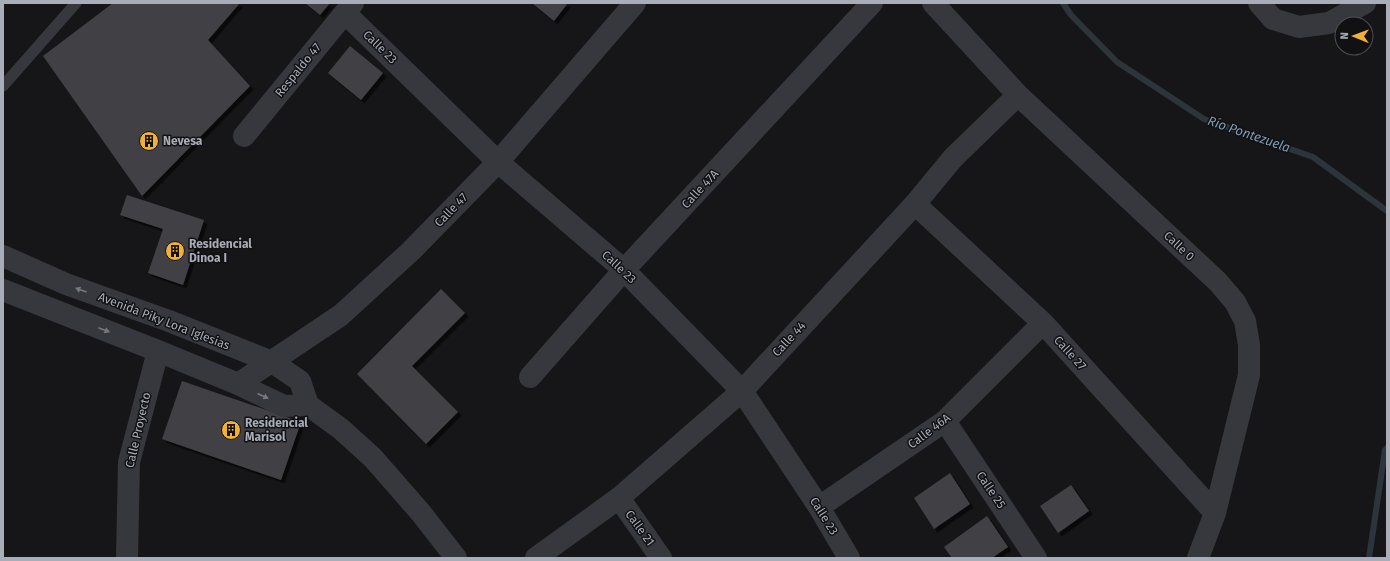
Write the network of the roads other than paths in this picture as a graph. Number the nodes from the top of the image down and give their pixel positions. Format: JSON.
{"nodes":[{"id":1,"x":76,"y":3,"type":"edge"},
{"id":2,"x":635,"y":3,"type":"edge"},
{"id":3,"x":872,"y":3,"type":"edge"},
{"id":4,"x":933,"y":3,"type":"edge"},
{"id":5,"x":1259,"y":3,"type":"edge"},
{"id":6,"x":1365,"y":3,"type":"edge"},
{"id":7,"x":349,"y":8,"type":"edge"},
{"id":8,"x":3,"y":86,"type":"edge"},
{"id":9,"x":1018,"y":95,"type":"junction"},
{"id":10,"x":244,"y":136,"type":"dead end"},
{"id":11,"x":498,"y":162,"type":"junction"},
{"id":12,"x":915,"y":204,"type":"junction"},
{"id":13,"x":3,"y":256,"type":"edge"},
{"id":14,"x":624,"y":270,"type":"junction"},
{"id":15,"x":3,"y":290,"type":"edge"},
{"id":16,"x":1043,"y":323,"type":"junction"},
{"id":17,"x":158,"y":351,"type":"junction"},
{"id":18,"x":272,"y":362,"type":"junction"},
{"id":19,"x":530,"y":377,"type":"dead end"},
{"id":20,"x":238,"y":384,"type":"junction"},
{"id":21,"x":742,"y":391,"type":"junction"},
{"id":22,"x":308,"y":405,"type":"junction"},
{"id":23,"x":945,"y":421,"type":"junction"},
{"id":24,"x":619,"y":498,"type":"junction"},
{"id":25,"x":819,"y":507,"type":"junction"},
{"id":26,"x":1215,"y":513,"type":"junction"},
{"id":27,"x":127,"y":558,"type":"edge"},
{"id":28,"x":456,"y":558,"type":"edge"},
{"id":29,"x":536,"y":558,"type":"edge"},
{"id":30,"x":661,"y":558,"type":"edge"},
{"id":31,"x":849,"y":558,"type":"edge"},
{"id":32,"x":1036,"y":558,"type":"edge"},
{"id":33,"x":1198,"y":558,"type":"edge"}],
"edges":[{"from":1,"to":8,"type":"lane"},
{"from":2,"to":11,"type":"street","name":"Calle 47"},
{"from":3,"to":14,"type":"street","name":"Calle 47A"},
{"from":4,"to":9,"type":"street","name":"Calle 0"},
{"from":5,"to":6,"type":"street"},
{"from":7,"to":10,"type":"street","name":"Respaldo 47"},
{"from":7,"to":11,"type":"street","name":"Calle 23"},
{"from":9,"to":12,"type":"street","name":"Calle 44"},
{"from":9,"to":26,"type":"street","name":"Calle 0"},
{"from":11,"to":14,"type":"street","name":"Calle 23"},
{"from":11,"to":18,"type":"street","name":"Calle 47"},
{"from":12,"to":16,"type":"street","name":"Calle 27"},
{"from":12,"to":21,"type":"street","name":"Calle 44"},
{"from":18,"to":13,"type":"street","name":"Avenida Piky Lora Iglesias","one_way":true},
{"from":14,"to":19,"type":"street","name":"Calle 47A"},
{"from":14,"to":21,"type":"street","name":"Calle 23"},
{"from":15,"to":17,"type":"street","one_way":true},
{"from":16,"to":23,"type":"street","name":"Calle 46A"},
{"from":16,"to":26,"type":"street","name":"Calle 27"},
{"from":17,"to":20,"type":"street"},
{"from":17,"to":27,"type":"street","name":"Calle Proyecto"},
{"from":18,"to":20,"type":"street","name":"Calle 47"},
{"from":18,"to":22,"type":"street","name":"Avenida Piky Lora Iglesias"},
{"from":20,"to":22,"type":"street","one_way":true},
{"from":21,"to":24,"type":"street","name":"Calle 44"},
{"from":21,"to":25,"type":"street","name":"Calle 23"},
{"from":22,"to":28,"type":"street"},
{"from":23,"to":25,"type":"street","name":"Calle 46A"},
{"from":23,"to":32,"type":"street","name":"Calle 25"},
{"from":24,"to":29,"type":"street","name":"Calle 44"},
{"from":24,"to":30,"type":"street","name":"Calle 21"},
{"from":25,"to":31,"type":"street","name":"Calle 23"},
{"from":26,"to":33,"type":"street","name":"Calle 0"}]}
